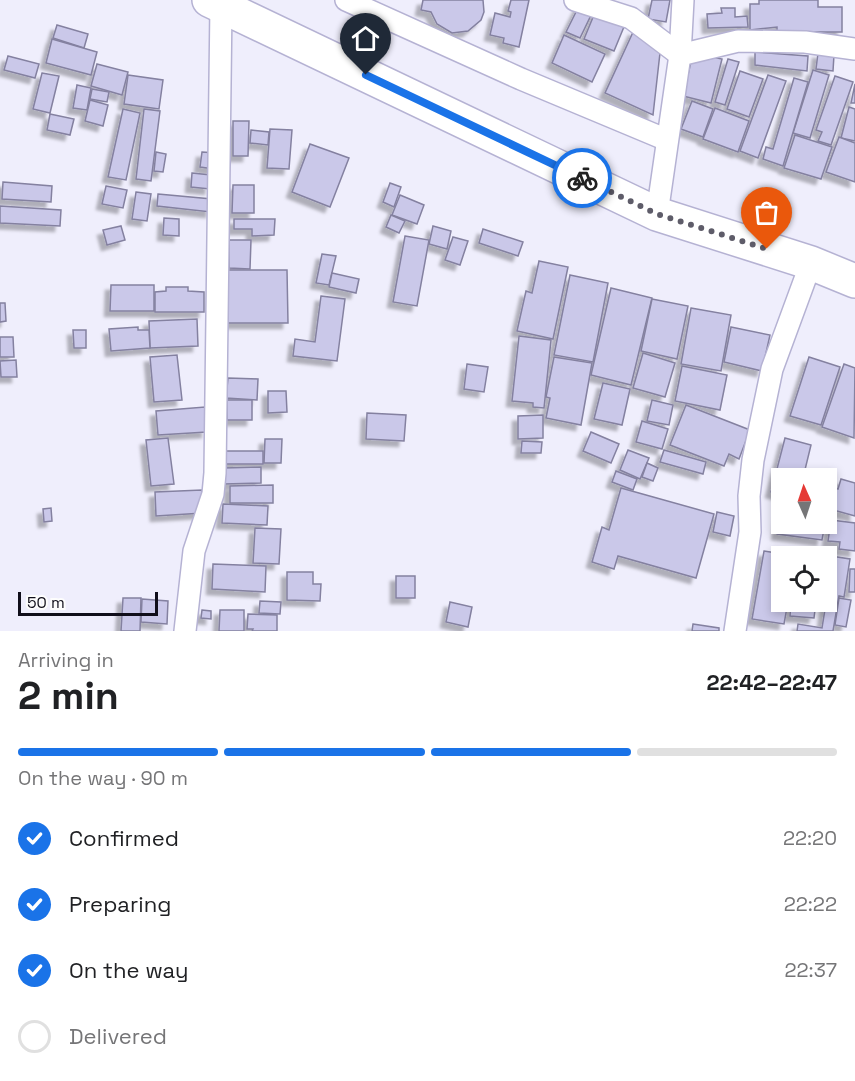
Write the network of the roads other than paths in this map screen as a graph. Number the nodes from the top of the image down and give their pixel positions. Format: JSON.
{"nodes":[{"id":1,"x":346,"y":0,"type":"edge"},
{"id":2,"x":575,"y":0,"type":"edge"},
{"id":3,"x":683,"y":0,"type":"edge"},
{"id":4,"x":215,"y":3,"type":"edge"},
{"id":5,"x":855,"y":49,"type":"edge"},
{"id":6,"x":680,"y":55,"type":"junction"},
{"id":7,"x":668,"y":140,"type":"junction"},
{"id":8,"x":657,"y":214,"type":"junction"},
{"id":9,"x":811,"y":263,"type":"junction"},
{"id":10,"x":855,"y":281,"type":"edge"},
{"id":11,"x":186,"y":631,"type":"edge"},
{"id":12,"x":735,"y":631,"type":"edge"}],
"edges":[{"from":1,"to":7,"type":"street"},
{"from":2,"to":6,"type":"street"},
{"from":3,"to":6,"type":"street"},
{"from":4,"to":8,"type":"highway"},
{"from":4,"to":11,"type":"street"},
{"from":5,"to":6,"type":"street"},
{"from":6,"to":7,"type":"street"},
{"from":7,"to":8,"type":"street"},
{"from":8,"to":9,"type":"highway"},
{"from":9,"to":10,"type":"highway"},
{"from":9,"to":12,"type":"street"}]}
